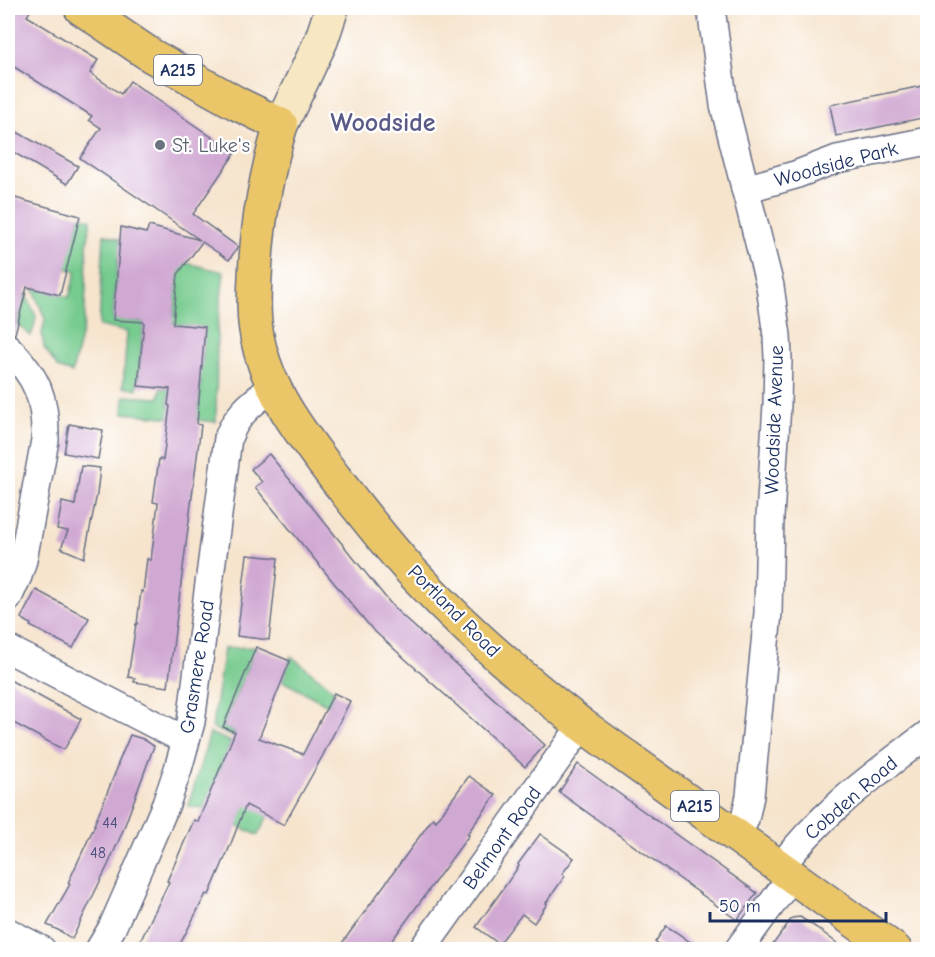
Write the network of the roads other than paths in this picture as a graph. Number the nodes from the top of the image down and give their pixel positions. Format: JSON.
{"nodes":[{"id":1,"x":81,"y":8,"type":"edge"},
{"id":2,"x":332,"y":8,"type":"edge"},
{"id":3,"x":711,"y":8,"type":"edge"},
{"id":4,"x":281,"y":125,"type":"junction"},
{"id":5,"x":927,"y":141,"type":"edge"},
{"id":6,"x":745,"y":189,"type":"junction"},
{"id":7,"x":8,"y":348,"type":"edge"},
{"id":8,"x":274,"y":386,"type":"junction"},
{"id":9,"x":8,"y":598,"type":"edge"},
{"id":10,"x":8,"y":649,"type":"edge"},
{"id":11,"x":582,"y":725,"type":"junction"},
{"id":12,"x":927,"y":734,"type":"edge"},
{"id":13,"x":186,"y":738,"type":"junction"},
{"id":14,"x":737,"y":836,"type":"junction"},
{"id":15,"x":786,"y":872,"type":"junction"},
{"id":16,"x":8,"y":932,"type":"edge"},
{"id":17,"x":42,"y":950,"type":"edge"},
{"id":18,"x":99,"y":950,"type":"edge"},
{"id":19,"x":422,"y":950,"type":"edge"},
{"id":20,"x":738,"y":950,"type":"edge"},
{"id":21,"x":895,"y":950,"type":"edge"}],
"edges":[{"from":1,"to":4,"type":"main road","number":"A215"},
{"from":2,"to":4,"type":"main road"},
{"from":3,"to":6,"type":"street","name":"Woodside Avenue"},
{"from":4,"to":8,"type":"main road","name":"Portland Road","number":"A215"},
{"from":5,"to":6,"type":"street","name":"Woodside Park"},
{"from":6,"to":14,"type":"street","name":"Woodside Avenue"},
{"from":7,"to":9,"type":"street"},
{"from":8,"to":11,"type":"main road","name":"Portland Road","number":"A215"},
{"from":8,"to":13,"type":"street","name":"Grasmere Road"},
{"from":10,"to":13,"type":"street"},
{"from":11,"to":14,"type":"main road","name":"Portland Road","number":"A215"},
{"from":11,"to":19,"type":"street","name":"Belmont Road"},
{"from":12,"to":15,"type":"street","name":"Cobden Road"},
{"from":13,"to":18,"type":"street","name":"Grasmere Road"},
{"from":14,"to":15,"type":"main road","name":"Portland Road","number":"A215"},
{"from":15,"to":20,"type":"street","name":"Cobden Road"},
{"from":15,"to":21,"type":"main road","name":"Portland Road","number":"A215"},
{"from":16,"to":17,"type":"street"}]}
